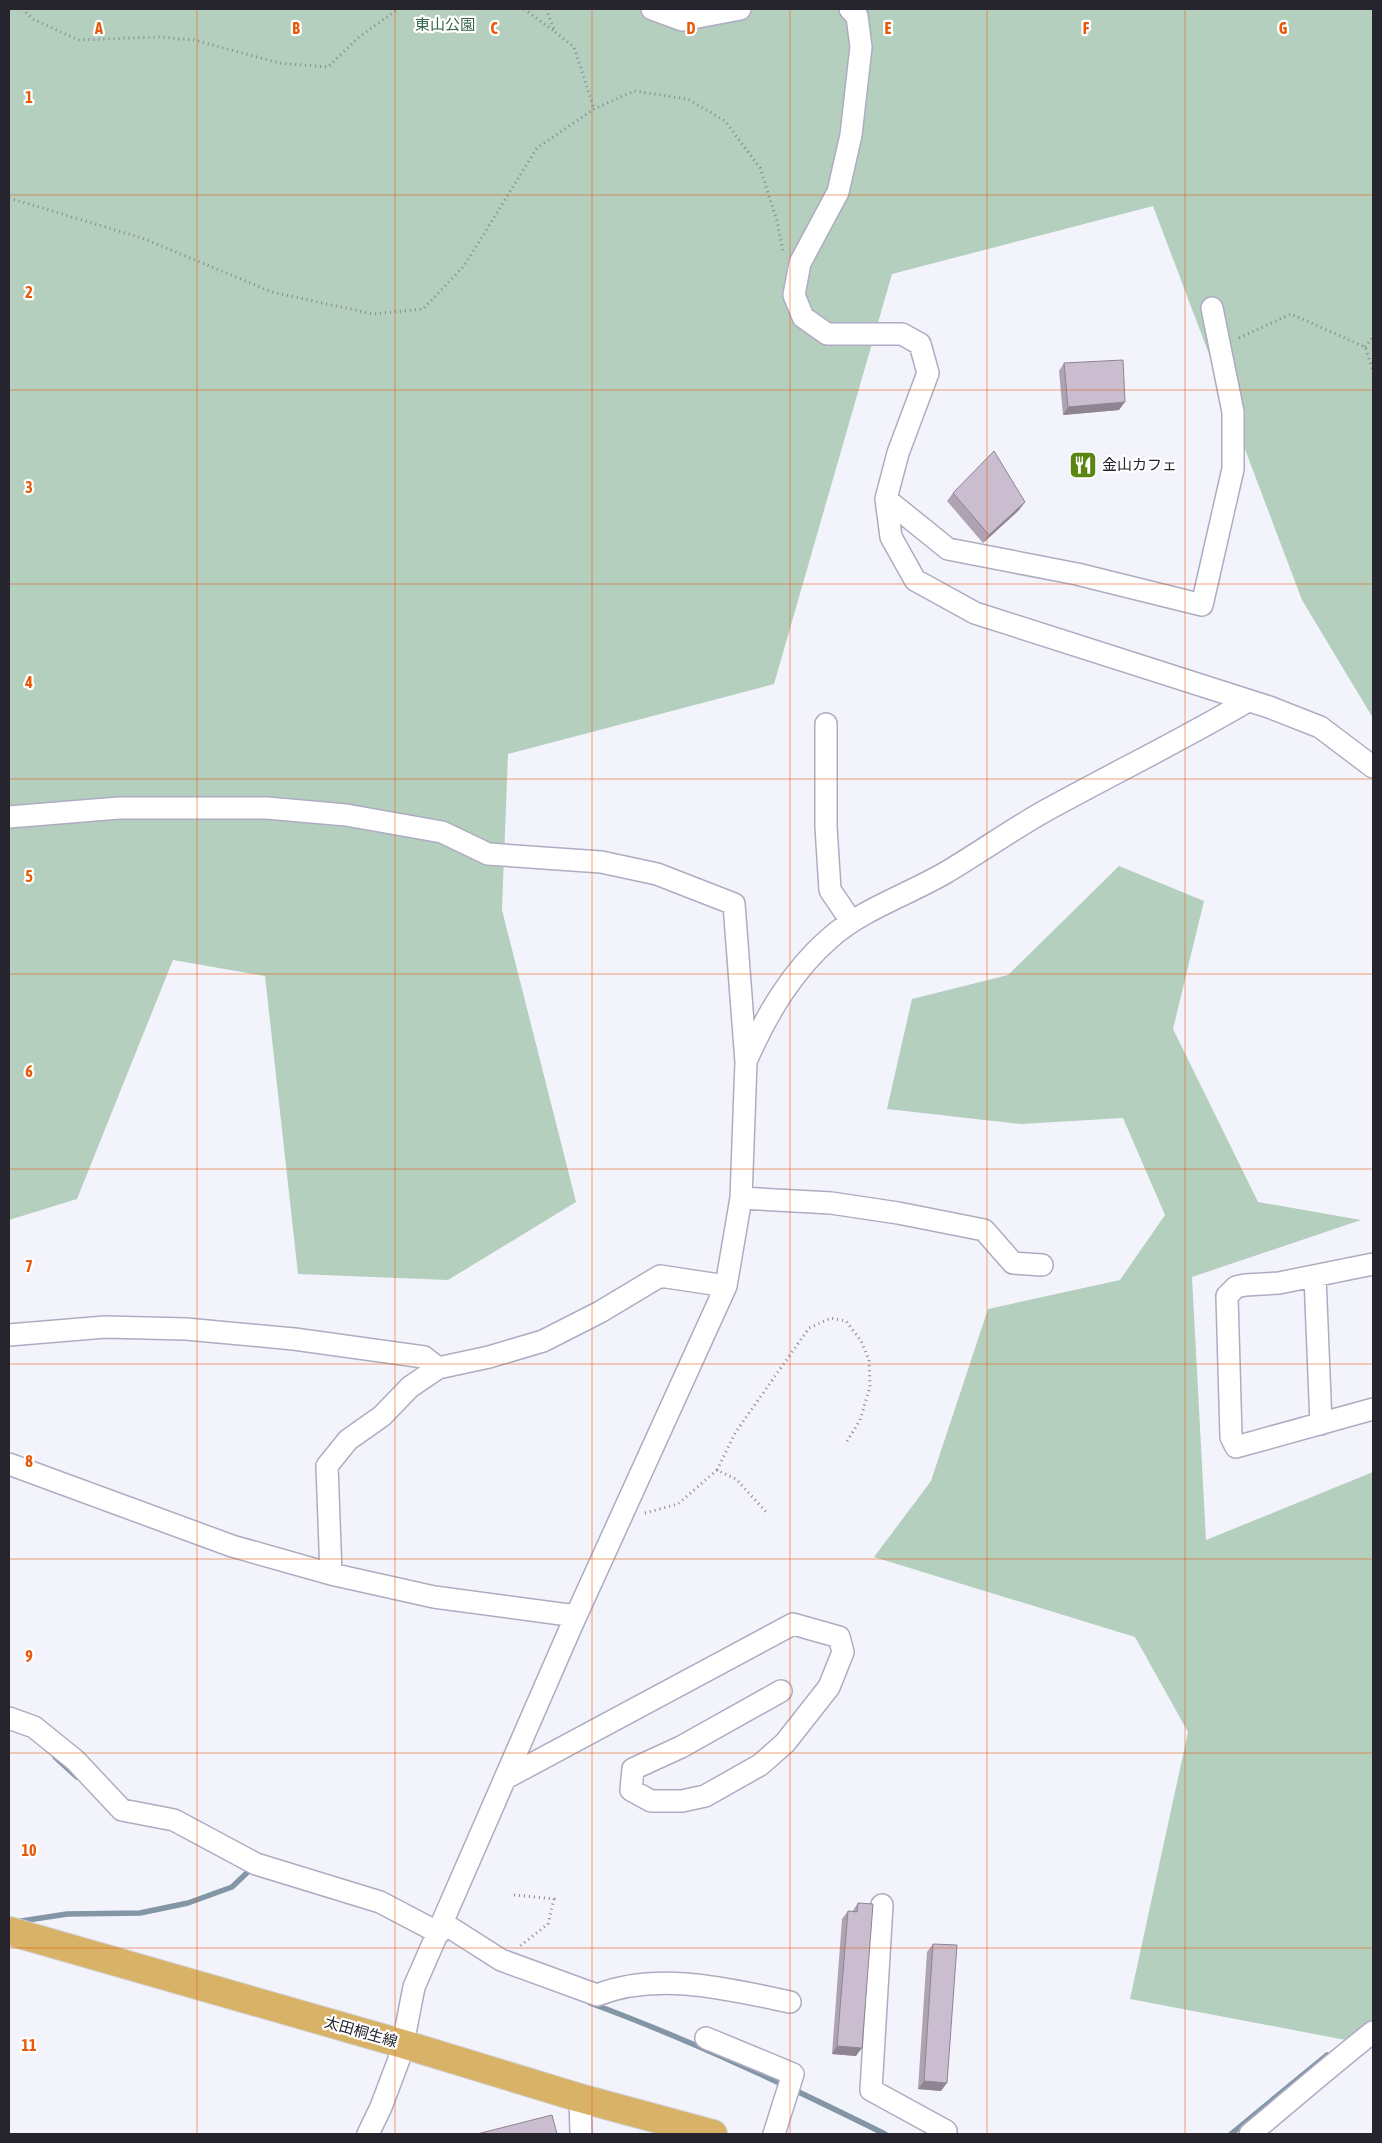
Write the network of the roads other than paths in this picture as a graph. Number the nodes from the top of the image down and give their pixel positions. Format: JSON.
{"nodes":[{"id":1,"x":652,"y":9,"type":"edge"},
{"id":2,"x":740,"y":9,"type":"edge"},
{"id":3,"x":850,"y":9,"type":"edge"},
{"id":4,"x":1212,"y":308,"type":"dead end"},
{"id":5,"x":886,"y":500,"type":"junction"},
{"id":6,"x":1248,"y":701,"type":"junction"},
{"id":7,"x":826,"y":724,"type":"dead end"},
{"id":8,"x":1373,"y":767,"type":"edge"},
{"id":9,"x":9,"y":816,"type":"edge"},
{"id":10,"x":851,"y":921,"type":"junction"},
{"id":11,"x":746,"y":1062,"type":"junction"},
{"id":12,"x":741,"y":1198,"type":"junction"},
{"id":13,"x":1373,"y":1264,"type":"edge"},
{"id":14,"x":1042,"y":1265,"type":"dead end"},
{"id":15,"x":1315,"y":1276,"type":"junction"},
{"id":16,"x":726,"y":1286,"type":"junction"},
{"id":17,"x":9,"y":1336,"type":"edge"},
{"id":18,"x":438,"y":1368,"type":"junction"},
{"id":19,"x":1373,"y":1409,"type":"edge"},
{"id":20,"x":1321,"y":1424,"type":"junction"},
{"id":21,"x":9,"y":1464,"type":"edge"},
{"id":22,"x":331,"y":1574,"type":"junction"},
{"id":23,"x":576,"y":1616,"type":"junction"},
{"id":24,"x":781,"y":1691,"type":"dead end"},
{"id":25,"x":9,"y":1718,"type":"edge"},
{"id":26,"x":506,"y":1778,"type":"junction"},
{"id":27,"x":882,"y":1905,"type":"dead end"},
{"id":28,"x":441,"y":1928,"type":"junction"},
{"id":29,"x":9,"y":1931,"type":"edge"},
{"id":30,"x":790,"y":2002,"type":"dead end"},
{"id":31,"x":1373,"y":2032,"type":"edge"},
{"id":32,"x":706,"y":2038,"type":"dead end"},
{"id":33,"x":403,"y":2044,"type":"junction"},
{"id":34,"x":580,"y":2098,"type":"junction"},
{"id":35,"x":368,"y":2134,"type":"edge"},
{"id":36,"x":582,"y":2134,"type":"edge"},
{"id":37,"x":713,"y":2134,"type":"edge"},
{"id":38,"x":774,"y":2134,"type":"edge"},
{"id":39,"x":945,"y":2134,"type":"edge"},
{"id":40,"x":1250,"y":2134,"type":"edge"}],
"edges":[{"from":1,"to":2,"type":"street"},
{"from":3,"to":5,"type":"street"},
{"from":4,"to":5,"type":"street"},
{"from":5,"to":6,"type":"street"},
{"from":6,"to":8,"type":"street"},
{"from":6,"to":10,"type":"street"},
{"from":7,"to":10,"type":"street"},
{"from":9,"to":11,"type":"street"},
{"from":10,"to":11,"type":"street"},
{"from":11,"to":12,"type":"street"},
{"from":12,"to":14,"type":"street"},
{"from":12,"to":16,"type":"street"},
{"from":13,"to":15,"type":"street"},
{"from":15,"to":20,"type":"street"},
{"from":15,"to":20,"type":"street"},
{"from":16,"to":18,"type":"street"},
{"from":16,"to":23,"type":"street"},
{"from":17,"to":18,"type":"street"},
{"from":18,"to":22,"type":"street"},
{"from":19,"to":20,"type":"street"},
{"from":21,"to":22,"type":"street"},
{"from":22,"to":23,"type":"street"},
{"from":23,"to":26,"type":"street"},
{"from":24,"to":26,"type":"street"},
{"from":25,"to":28,"type":"street"},
{"from":26,"to":28,"type":"street"},
{"from":27,"to":39,"type":"street"},
{"from":28,"to":30,"type":"street"},
{"from":28,"to":33,"type":"street"},
{"from":29,"to":33,"type":"main road","name":"太田桐生線"},
{"from":31,"to":40,"type":"street"},
{"from":32,"to":38,"type":"street"},
{"from":33,"to":34,"type":"main road","name":"太田桐生線"},
{"from":33,"to":35,"type":"street"},
{"from":34,"to":36,"type":"street"},
{"from":34,"to":37,"type":"main road","name":"太田桐生線"}]}
